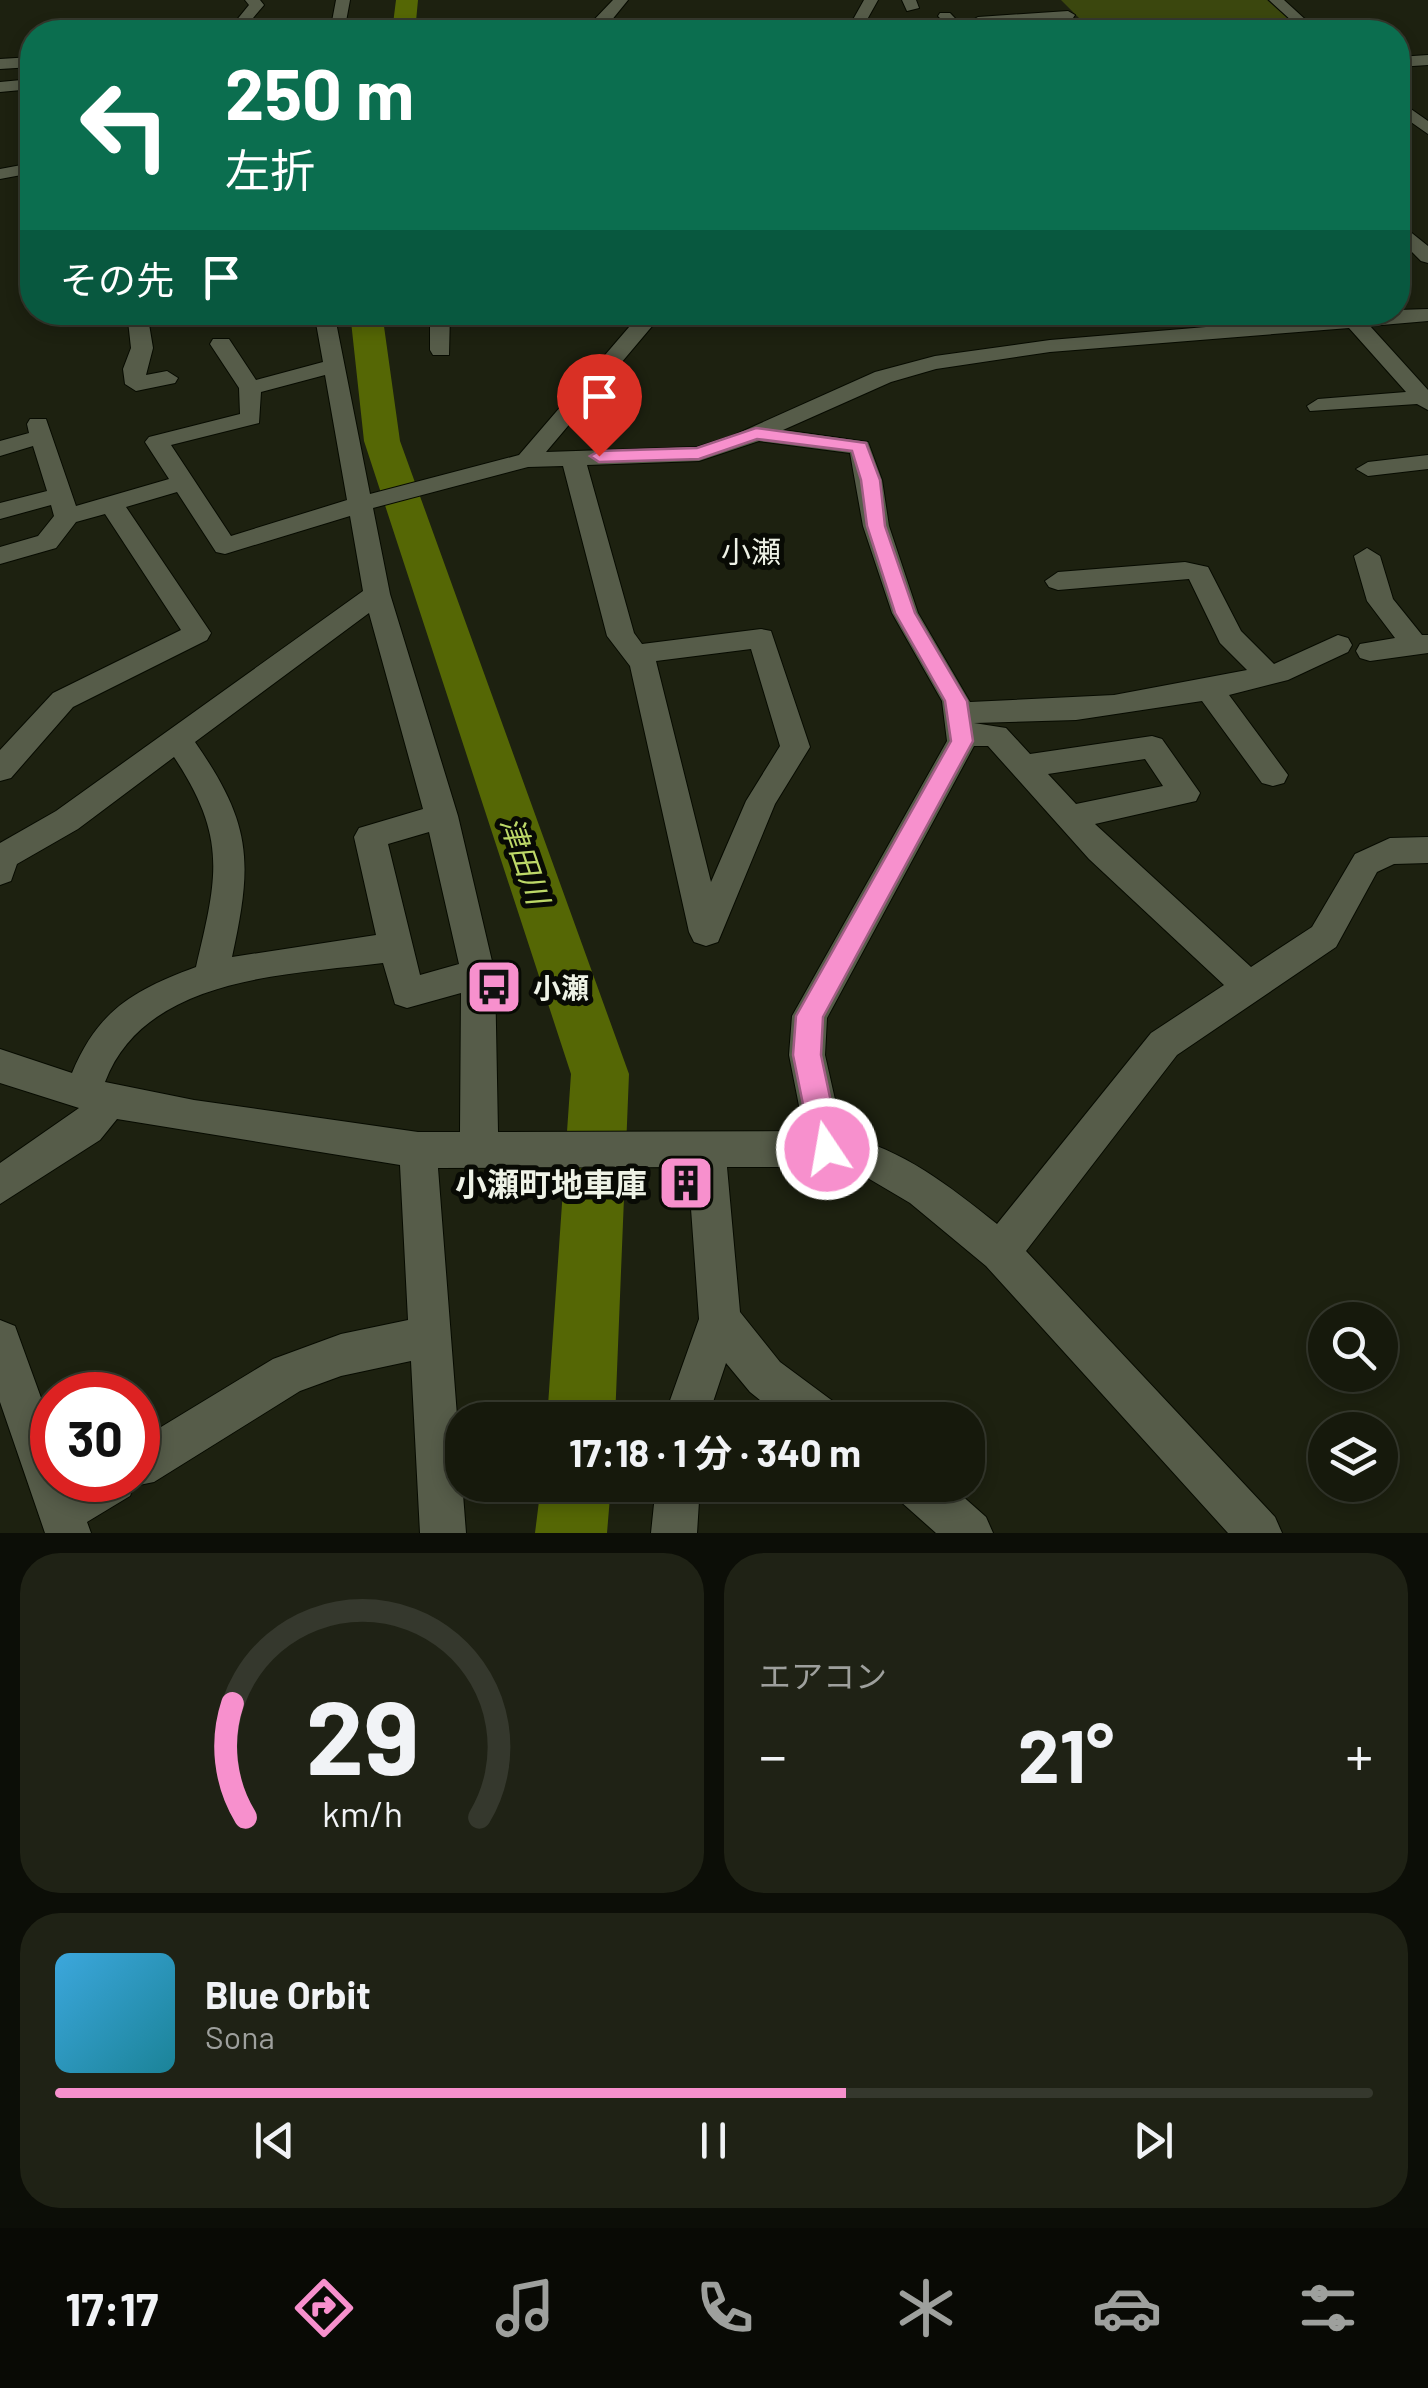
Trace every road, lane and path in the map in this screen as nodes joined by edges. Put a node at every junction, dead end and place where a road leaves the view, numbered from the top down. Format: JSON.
{"nodes":[{"id":1,"x":252,"y":0,"type":"edge"},
{"id":2,"x":621,"y":0,"type":"edge"},
{"id":3,"x":1307,"y":0,"type":"edge"},
{"id":4,"x":1055,"y":1,"type":"edge"},
{"id":5,"x":1277,"y":1,"type":"edge"},
{"id":6,"x":990,"y":6,"type":"dead end"},
{"id":7,"x":945,"y":16,"type":"dead end"},
{"id":8,"x":1068,"y":16,"type":"junction"},
{"id":9,"x":244,"y":20,"type":"edge"},
{"id":10,"x":602,"y":20,"type":"edge"},
{"id":11,"x":949,"y":20,"type":"edge"},
{"id":12,"x":996,"y":20,"type":"edge"},
{"id":13,"x":1072,"y":20,"type":"edge"},
{"id":14,"x":1298,"y":20,"type":"edge"},
{"id":15,"x":139,"y":325,"type":"edge"},
{"id":16,"x":326,"y":325,"type":"edge"},
{"id":17,"x":440,"y":325,"type":"edge"},
{"id":18,"x":643,"y":325,"type":"edge"},
{"id":19,"x":1188,"y":325,"type":"edge"},
{"id":20,"x":1285,"y":325,"type":"edge"},
{"id":21,"x":1357,"y":325,"type":"edge"},
{"id":22,"x":1196,"y":336,"type":"junction"},
{"id":23,"x":222,"y":344,"type":"dead end"},
{"id":24,"x":441,"y":350,"type":"dead end"},
{"id":25,"x":334,"y":366,"type":"junction"},
{"id":26,"x":167,"y":378,"type":"dead end"},
{"id":27,"x":250,"y":388,"type":"junction"},
{"id":28,"x":1425,"y":400,"type":"edge"},
{"id":29,"x":1318,"y":406,"type":"dead end"},
{"id":30,"x":756,"y":434,"type":"junction"},
{"id":31,"x":0,"y":448,"type":"edge"},
{"id":32,"x":573,"y":458,"type":"junction"},
{"id":33,"x":527,"y":460,"type":"junction"},
{"id":34,"x":1428,"y":462,"type":"edge"},
{"id":35,"x":1368,"y":469,"type":"dead end"},
{"id":36,"x":183,"y":482,"type":"junction"},
{"id":37,"x":111,"y":504,"type":"junction"},
{"id":38,"x":361,"y":504,"type":"junction"},
{"id":39,"x":64,"y":506,"type":"junction"},
{"id":40,"x":0,"y":511,"type":"edge"},
{"id":41,"x":0,"y":556,"type":"edge"},
{"id":42,"x":1367,"y":556,"type":"dead end"},
{"id":43,"x":1058,"y":581,"type":"dead end"},
{"id":44,"x":378,"y":594,"type":"junction"},
{"id":45,"x":1422,"y":644,"type":"edge"},
{"id":46,"x":1338,"y":645,"type":"dead end"},
{"id":47,"x":1370,"y":651,"type":"dead end"},
{"id":48,"x":636,"y":654,"type":"junction"},
{"id":49,"x":1268,"y":675,"type":"junction"},
{"id":50,"x":1210,"y":690,"type":"junction"},
{"id":51,"x":960,"y":723,"type":"junction"},
{"id":52,"x":178,"y":739,"type":"junction"},
{"id":53,"x":1024,"y":766,"type":"junction"},
{"id":54,"x":0,"y":770,"type":"edge"},
{"id":55,"x":1272,"y":775,"type":"dead end"},
{"id":56,"x":442,"y":816,"type":"junction"},
{"id":57,"x":1070,"y":817,"type":"junction"},
{"id":58,"x":1428,"y":850,"type":"edge"},
{"id":59,"x":0,"y":863,"type":"edge"},
{"id":60,"x":395,"y":947,"type":"junction"},
{"id":61,"x":478,"y":974,"type":"junction"},
{"id":62,"x":210,"y":978,"type":"junction"},
{"id":63,"x":1249,"y":987,"type":"junction"},
{"id":64,"x":0,"y":1066,"type":"edge"},
{"id":65,"x":96,"y":1096,"type":"junction"},
{"id":66,"x":479,"y":1148,"type":"junction"},
{"id":67,"x":706,"y":1148,"type":"junction"},
{"id":68,"x":827,"y":1149,"type":"junction"},
{"id":69,"x":418,"y":1150,"type":"junction"},
{"id":70,"x":0,"y":1185,"type":"edge"},
{"id":71,"x":1000,"y":1252,"type":"junction"},
{"id":72,"x":720,"y":1319,"type":"junction"},
{"id":73,"x":430,"y":1336,"type":"junction"},
{"id":74,"x":0,"y":1342,"type":"edge"},
{"id":75,"x":691,"y":1402,"type":"edge"},
{"id":76,"x":794,"y":1402,"type":"edge"},
{"id":77,"x":160,"y":1453,"type":"edge"},
{"id":78,"x":88,"y":1502,"type":"edge"},
{"id":79,"x":677,"y":1502,"type":"edge"},
{"id":80,"x":935,"y":1502,"type":"edge"},
{"id":81,"x":64,"y":1523,"type":"edge"},
{"id":82,"x":443,"y":1533,"type":"edge"},
{"id":83,"x":674,"y":1533,"type":"edge"},
{"id":84,"x":970,"y":1533,"type":"edge"},
{"id":85,"x":1259,"y":1533,"type":"edge"}],
"edges":[{"from":1,"to":9,"type":"street"},
{"from":2,"to":10,"type":"street"},
{"from":3,"to":5,"type":"street"},
{"from":4,"to":6,"type":"street"},
{"from":4,"to":8,"type":"street"},
{"from":5,"to":14,"type":"street"},
{"from":7,"to":11,"type":"street"},
{"from":8,"to":12,"type":"street"},
{"from":8,"to":13,"type":"street"},
{"from":15,"to":26,"type":"street"},
{"from":16,"to":25,"type":"street"},
{"from":17,"to":24,"type":"street"},
{"from":18,"to":33,"type":"street"},
{"from":19,"to":22,"type":"street"},
{"from":20,"to":22,"type":"street"},
{"from":21,"to":28,"type":"street"},
{"from":22,"to":30,"type":"street"},
{"from":23,"to":27,"type":"street"},
{"from":25,"to":27,"type":"street"},
{"from":25,"to":38,"type":"street"},
{"from":27,"to":36,"type":"street"},
{"from":28,"to":29,"type":"street"},
{"from":30,"to":32,"type":"street"},
{"from":30,"to":51,"type":"street"},
{"from":31,"to":39,"type":"street"},
{"from":32,"to":33,"type":"street"},
{"from":32,"to":48,"type":"street"},
{"from":33,"to":38,"type":"street"},
{"from":34,"to":35,"type":"street"},
{"from":36,"to":37,"type":"street"},
{"from":36,"to":38,"type":"street"},
{"from":37,"to":39,"type":"street"},
{"from":37,"to":54,"type":"street"},
{"from":38,"to":44,"type":"street"},
{"from":39,"to":40,"type":"street"},
{"from":39,"to":41,"type":"street"},
{"from":42,"to":45,"type":"street"},
{"from":43,"to":49,"type":"street"},
{"from":44,"to":52,"type":"street"},
{"from":44,"to":56,"type":"street"},
{"from":45,"to":47,"type":"street"},
{"from":46,"to":49,"type":"street"},
{"from":48,"to":48,"type":"street"},
{"from":49,"to":50,"type":"street"},
{"from":50,"to":51,"type":"street"},
{"from":50,"to":55,"type":"street"},
{"from":51,"to":53,"type":"street"},
{"from":51,"to":68,"type":"street"},
{"from":52,"to":59,"type":"street"},
{"from":52,"to":62,"type":"street"},
{"from":53,"to":57,"type":"street"},
{"from":53,"to":57,"type":"street"},
{"from":56,"to":60,"type":"street"},
{"from":56,"to":61,"type":"street"},
{"from":57,"to":63,"type":"street"},
{"from":58,"to":63,"type":"street"},
{"from":60,"to":61,"type":"street"},
{"from":60,"to":62,"type":"street"},
{"from":61,"to":66,"type":"street"},
{"from":62,"to":65,"type":"street"},
{"from":63,"to":71,"type":"street"},
{"from":64,"to":65,"type":"street"},
{"from":65,"to":69,"type":"street"},
{"from":65,"to":70,"type":"street"},
{"from":66,"to":67,"type":"street"},
{"from":66,"to":69,"type":"street"},
{"from":67,"to":68,"type":"street"},
{"from":67,"to":72,"type":"street"},
{"from":68,"to":71,"type":"street"},
{"from":69,"to":73,"type":"street"},
{"from":71,"to":85,"type":"street"},
{"from":72,"to":75,"type":"street"},
{"from":72,"to":76,"type":"street"},
{"from":73,"to":77,"type":"street"},
{"from":73,"to":82,"type":"street"},
{"from":74,"to":81,"type":"street"},
{"from":78,"to":81,"type":"street"},
{"from":79,"to":83,"type":"street"},
{"from":80,"to":84,"type":"street"}]}
